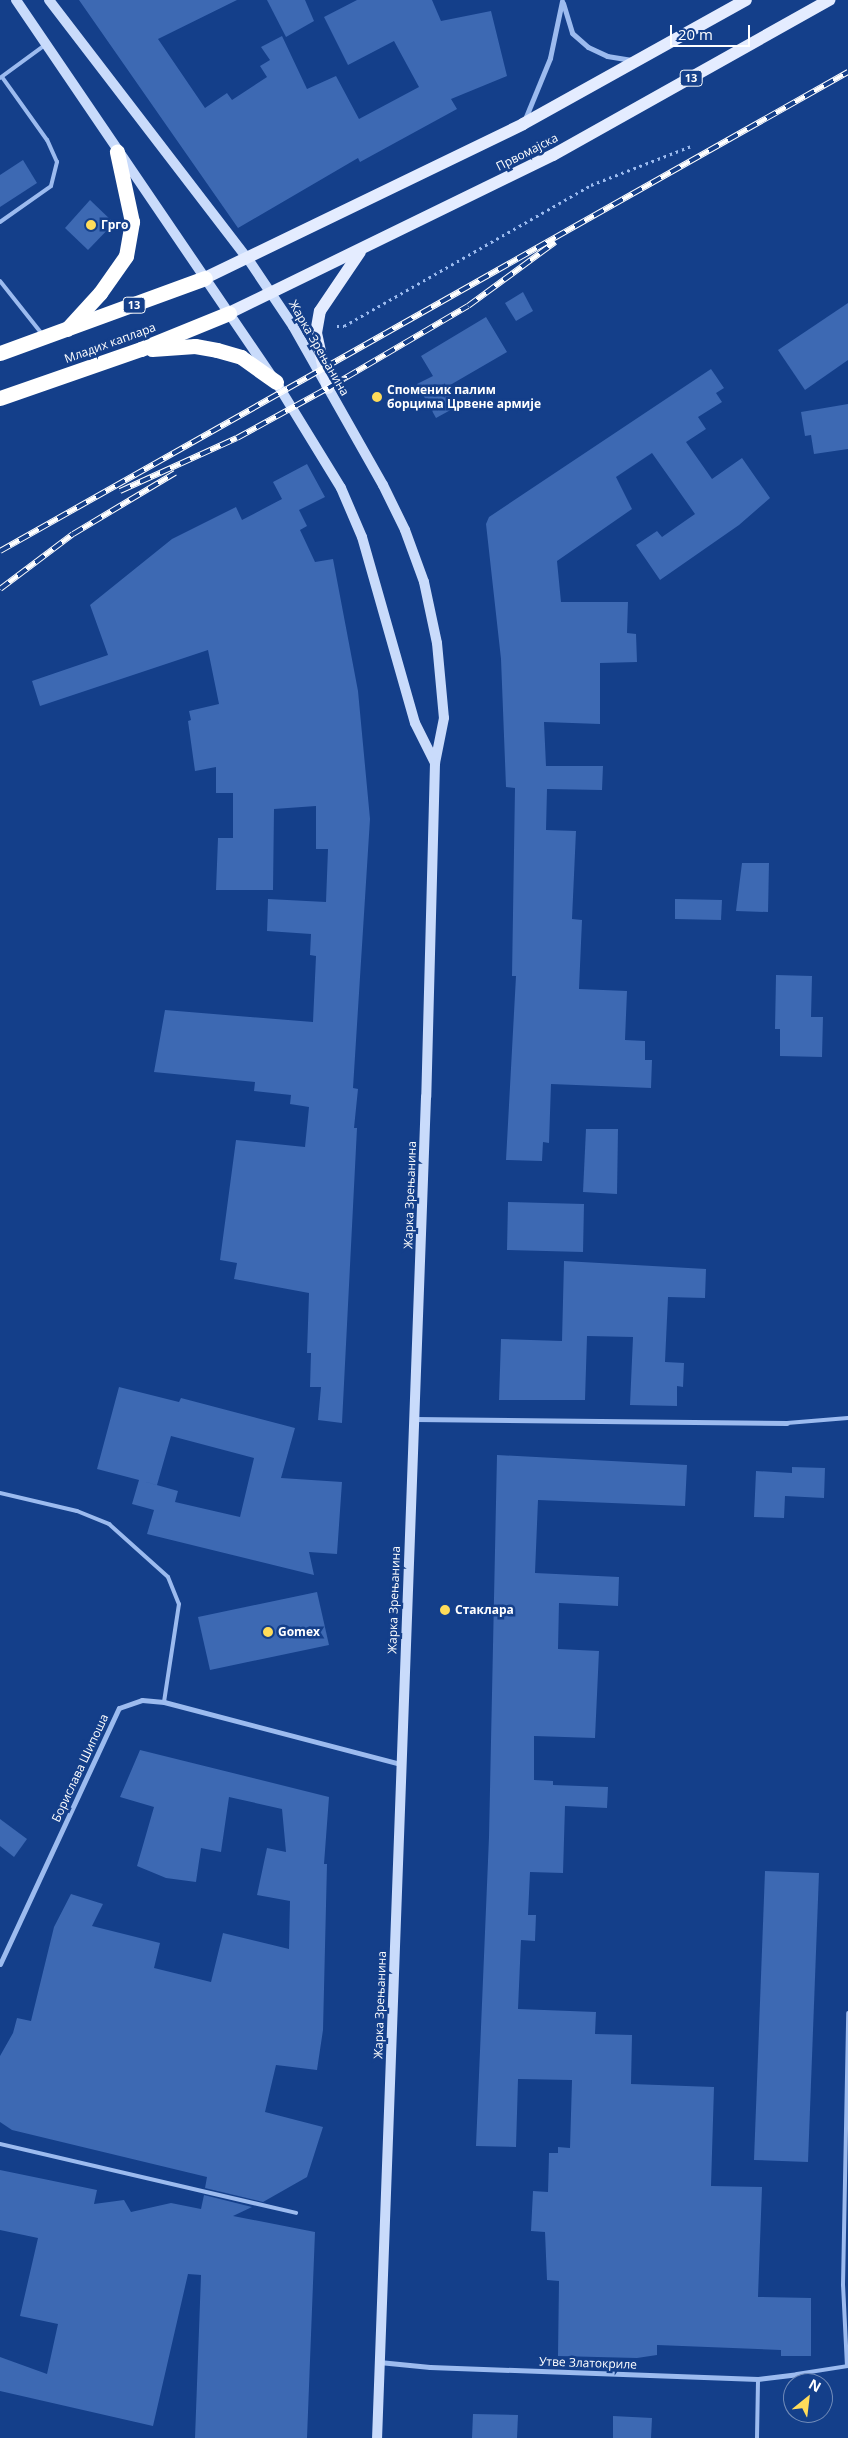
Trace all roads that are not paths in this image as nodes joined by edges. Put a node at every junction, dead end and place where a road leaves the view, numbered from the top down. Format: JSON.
{"nodes":[{"id":1,"x":16,"y":0,"type":"edge"},
{"id":2,"x":49,"y":0,"type":"edge"},
{"id":3,"x":562,"y":0,"type":"edge"},
{"id":4,"x":746,"y":0,"type":"edge"},
{"id":5,"x":830,"y":0,"type":"edge"},
{"id":6,"x":44,"y":45,"type":"junction"},
{"id":7,"x":637,"y":61,"type":"junction"},
{"id":8,"x":1,"y":78,"type":"edge"},
{"id":9,"x":522,"y":124,"type":"junction"},
{"id":10,"x":117,"y":152,"type":"junction"},
{"id":11,"x":0,"y":222,"type":"edge"},
{"id":12,"x":361,"y":250,"type":"junction"},
{"id":13,"x":248,"y":259,"type":"junction"},
{"id":14,"x":205,"y":278,"type":"junction"},
{"id":15,"x":0,"y":281,"type":"edge"},
{"id":16,"x":273,"y":294,"type":"junction"},
{"id":17,"x":229,"y":313,"type":"junction"},
{"id":18,"x":64,"y":332,"type":"junction"},
{"id":19,"x":45,"y":338,"type":"junction"},
{"id":20,"x":141,"y":349,"type":"junction"},
{"id":21,"x":0,"y":353,"type":"edge"},
{"id":22,"x":276,"y":382,"type":"junction"},
{"id":23,"x":328,"y":388,"type":"junction"},
{"id":24,"x":0,"y":398,"type":"edge"},
{"id":25,"x":435,"y":762,"type":"junction"},
{"id":26,"x":848,"y":1418,"type":"edge"},
{"id":27,"x":415,"y":1419,"type":"junction"},
{"id":28,"x":788,"y":1423,"type":"joint"},
{"id":29,"x":0,"y":1493,"type":"edge"},
{"id":30,"x":164,"y":1702,"type":"junction"},
{"id":31,"x":401,"y":1764,"type":"junction"},
{"id":32,"x":0,"y":1964,"type":"edge"},
{"id":33,"x":848,"y":2013,"type":"edge"},
{"id":34,"x":0,"y":2144,"type":"edge"},
{"id":35,"x":296,"y":2213,"type":"dead end"},
{"id":36,"x":379,"y":2362,"type":"junction"},
{"id":37,"x":848,"y":2366,"type":"edge"},
{"id":38,"x":803,"y":2373,"type":"edge"},
{"id":39,"x":783,"y":2376,"type":"edge"},
{"id":40,"x":758,"y":2379,"type":"junction"},
{"id":41,"x":376,"y":2438,"type":"edge"},
{"id":42,"x":757,"y":2438,"type":"edge"}],
"edges":[{"from":1,"to":6,"type":"street","name":"Жарка Зрењанина"},
{"from":2,"to":13,"type":"street","name":"Жарка Зрењанина"},
{"from":3,"to":7,"type":"street"},
{"from":3,"to":9,"type":"street"},
{"from":4,"to":7,"type":"main road","number":"13"},
{"from":5,"to":12,"type":"main road","name":"Првомајска","number":"13"},
{"from":6,"to":8,"type":"lane"},
{"from":6,"to":10,"type":"street","name":"Жарка Зрењанина"},
{"from":7,"to":9,"type":"main road","number":"13"},
{"from":8,"to":11,"type":"lane"},
{"from":9,"to":13,"type":"main road","number":"13"},
{"from":10,"to":14,"type":"street","name":"Жарка Зрењанина"},
{"from":10,"to":18,"type":"highway"},
{"from":12,"to":16,"type":"main road","name":"Првомајска","number":"13"},
{"from":12,"to":23,"type":"main road"},
{"from":13,"to":14,"type":"main road","number":"13"},
{"from":13,"to":16,"type":"street","name":"Жарка Зрењанина"},
{"from":14,"to":17,"type":"street","name":"Жарка Зрењанина"},
{"from":14,"to":18,"type":"highway","number":"13"},
{"from":15,"to":19,"type":"lane"},
{"from":16,"to":17,"type":"main road","name":"Првомајска","number":"13"},
{"from":16,"to":23,"type":"street","name":"Жарка Зрењанина"},
{"from":17,"to":20,"type":"highway","name":"Младих каплара","number":"13"},
{"from":17,"to":22,"type":"street","name":"Жарка Зрењанина"},
{"from":18,"to":19,"type":"highway","number":"13"},
{"from":19,"to":21,"type":"highway","number":"13"},
{"from":20,"to":22,"type":"highway"},
{"from":20,"to":24,"type":"highway","name":"Младих каплара","number":"13"},
{"from":22,"to":25,"type":"street","name":"Жарка Зрењанина"},
{"from":23,"to":25,"type":"street","name":"Жарка Зрењанина"},
{"from":25,"to":27,"type":"street","name":"Жарка Зрењанина"},
{"from":26,"to":28,"type":"lane"},
{"from":27,"to":28,"type":"street"},
{"from":27,"to":31,"type":"street","name":"Жарка Зрењанина"},
{"from":29,"to":30,"type":"lane"},
{"from":30,"to":31,"type":"street","name":"Борислава Шипоша"},
{"from":30,"to":32,"type":"street","name":"Борислава Шипоша"},
{"from":31,"to":36,"type":"street","name":"Жарка Зрењанина"},
{"from":33,"to":37,"type":"lane"},
{"from":34,"to":35,"type":"lane"},
{"from":36,"to":40,"type":"street","name":"Утве Златокриле"},
{"from":36,"to":41,"type":"street","name":"Жарка Зрењанина"},
{"from":37,"to":38,"type":"lane"},
{"from":39,"to":40,"type":"street","name":"Утве Златокриле"},
{"from":40,"to":42,"type":"lane"}]}
